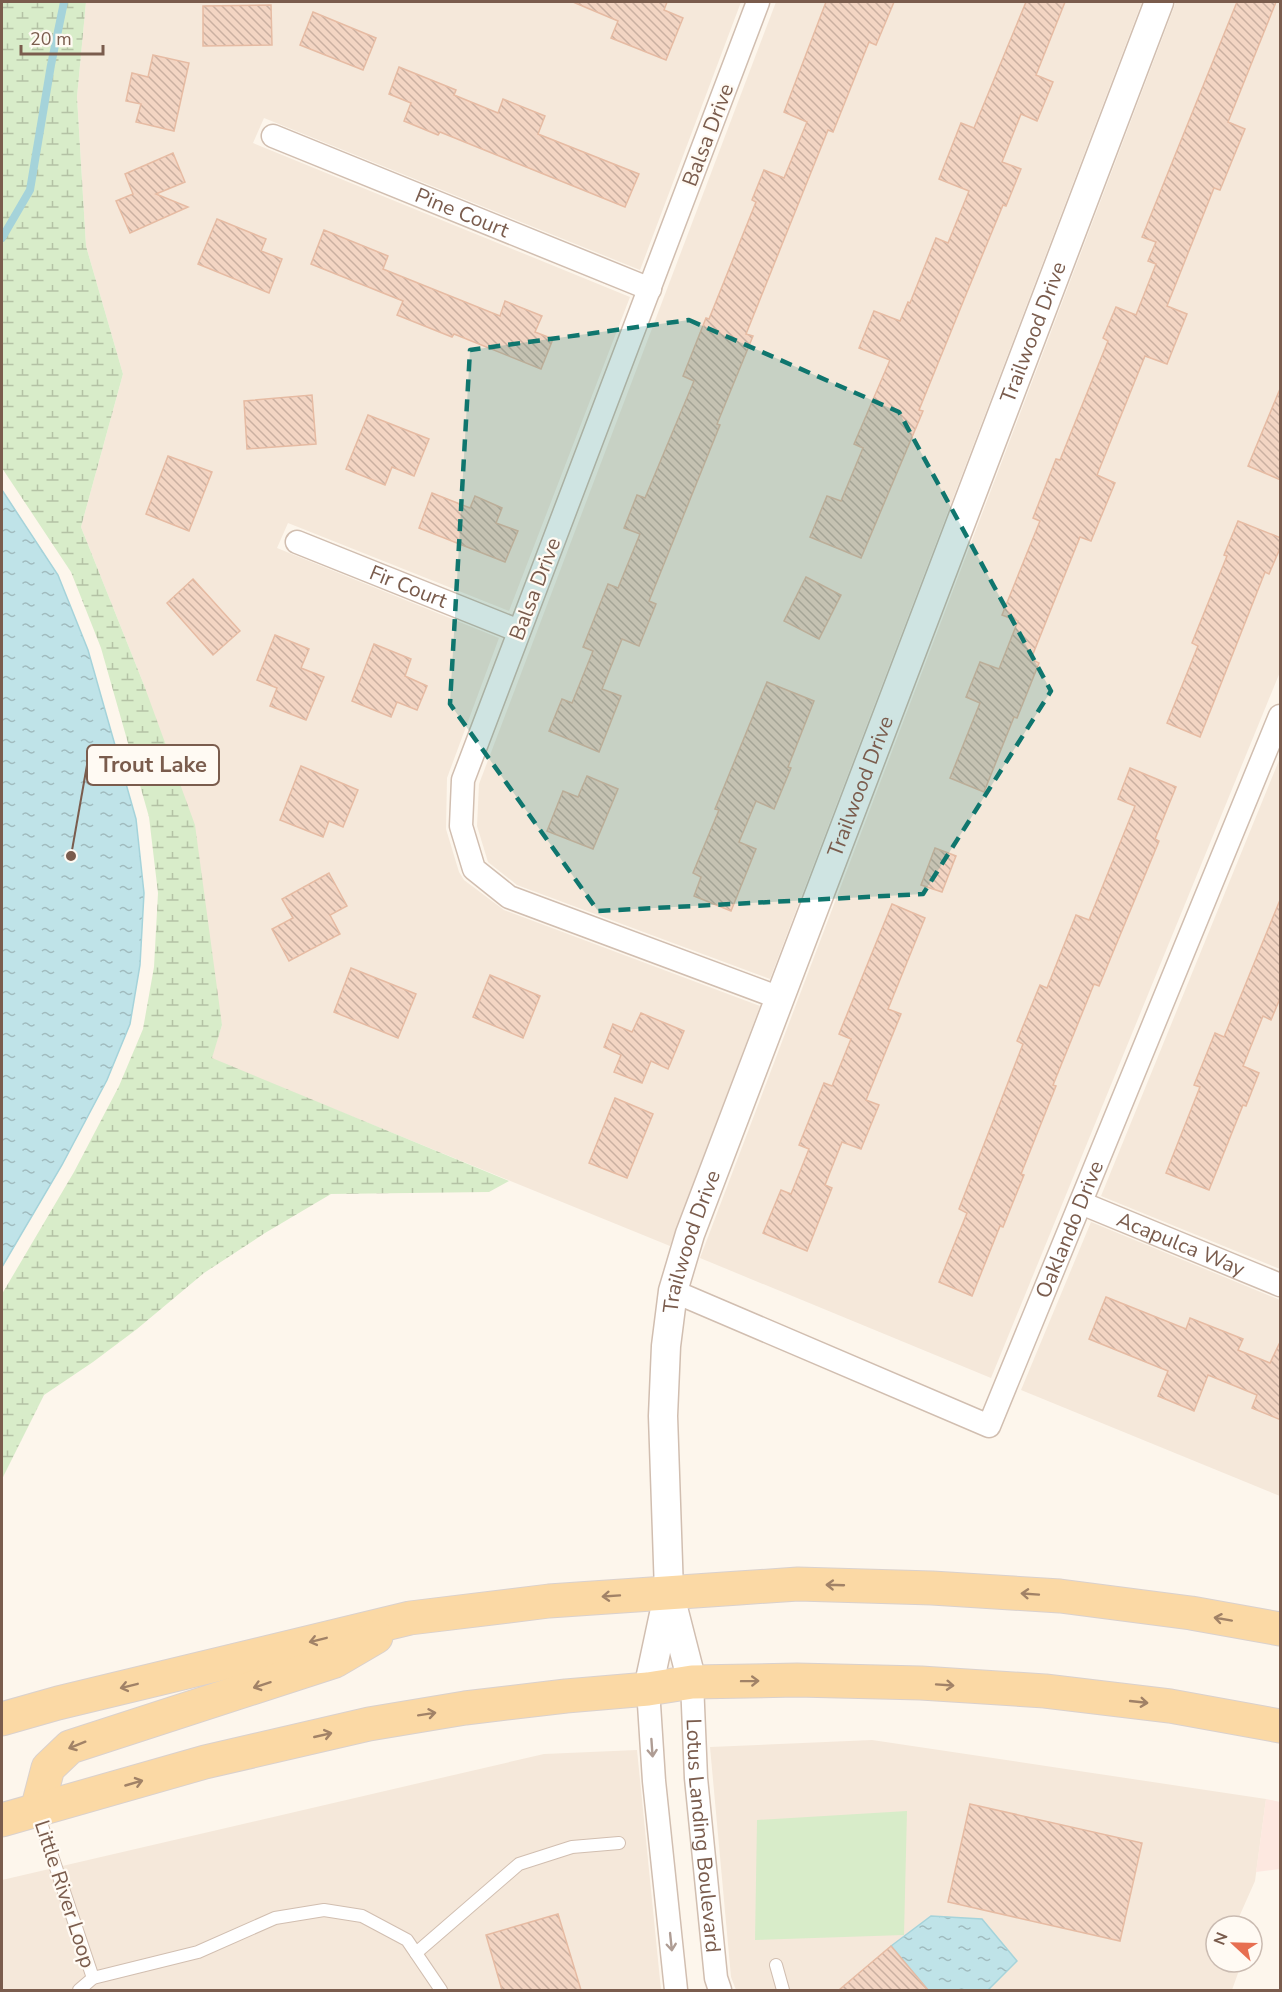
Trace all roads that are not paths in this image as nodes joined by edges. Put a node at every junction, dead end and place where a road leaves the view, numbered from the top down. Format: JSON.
{"nodes":[{"id":1,"x":758,"y":2,"type":"edge"},
{"id":2,"x":1159,"y":2,"type":"edge"},
{"id":3,"x":273,"y":136,"type":"dead end"},
{"id":4,"x":650,"y":289,"type":"junction"},
{"id":5,"x":297,"y":542,"type":"dead end"},
{"id":6,"x":519,"y":631,"type":"junction"},
{"id":7,"x":1281,"y":716,"type":"edge"},
{"id":8,"x":780,"y":998,"type":"junction"},
{"id":9,"x":1081,"y":1203,"type":"junction"},
{"id":10,"x":1281,"y":1285,"type":"edge"},
{"id":11,"x":673,"y":1291,"type":"junction"},
{"id":12,"x":669,"y":1592,"type":"junction"},
{"id":13,"x":410,"y":1618,"type":"junction"},
{"id":14,"x":1281,"y":1629,"type":"edge"},
{"id":15,"x":692,"y":1682,"type":"junction"},
{"id":16,"x":648,"y":1689,"type":"junction"},
{"id":17,"x":2,"y":1719,"type":"edge"},
{"id":18,"x":1281,"y":1726,"type":"edge"},
{"id":19,"x":37,"y":1810,"type":"junction"},
{"id":20,"x":2,"y":1820,"type":"edge"},
{"id":21,"x":619,"y":1843,"type":"dead end"},
{"id":22,"x":416,"y":1953,"type":"junction"},
{"id":23,"x":776,"y":1965,"type":"dead end"},
{"id":24,"x":93,"y":1978,"type":"junction"},
{"id":25,"x":79,"y":1990,"type":"edge"},
{"id":26,"x":441,"y":1990,"type":"edge"},
{"id":27,"x":676,"y":1990,"type":"edge"},
{"id":28,"x":720,"y":1990,"type":"edge"},
{"id":29,"x":783,"y":1990,"type":"edge"}],
"edges":[{"from":1,"to":4,"type":"street","name":"Balsa Drive"},
{"from":2,"to":8,"type":"street","name":"Trailwood Drive"},
{"from":3,"to":4,"type":"street","name":"Pine Court"},
{"from":4,"to":6,"type":"street","name":"Balsa Drive"},
{"from":5,"to":6,"type":"street","name":"Fir Court"},
{"from":6,"to":8,"type":"street","name":"Balsa Drive"},
{"from":7,"to":9,"type":"street","name":"Oaklando Drive"},
{"from":8,"to":11,"type":"street","name":"Trailwood Drive"},
{"from":9,"to":10,"type":"street","name":"Acapulca Way"},
{"from":9,"to":11,"type":"street","name":"Oaklando Drive"},
{"from":11,"to":12,"type":"street","name":"Trailwood Drive"},
{"from":12,"to":13,"type":"main road","one_way":true},
{"from":14,"to":12,"type":"main road","one_way":true},
{"from":12,"to":15,"type":"street","name":"Trailwood Drive"},
{"from":12,"to":16,"type":"street","name":"Trailwood Drive"},
{"from":13,"to":17,"type":"main road","one_way":true},
{"from":13,"to":19,"type":"main road","one_way":true},
{"from":15,"to":16,"type":"main road"},
{"from":15,"to":18,"type":"main road","one_way":true},
{"from":15,"to":28,"type":"street","name":"Lotus Landing Boulevard"},
{"from":19,"to":16,"type":"main road","one_way":true},
{"from":16,"to":27,"type":"street","name":"Lotus Landing Boulevard","one_way":true},
{"from":19,"to":20,"type":"main road"},
{"from":19,"to":24,"type":"lane","name":"Little River Loop"},
{"from":21,"to":22,"type":"lane"},
{"from":22,"to":24,"type":"lane","name":"Little River Loop"},
{"from":22,"to":26,"type":"lane","name":"Little River Loop"},
{"from":23,"to":29,"type":"lane"},
{"from":24,"to":25,"type":"lane","name":"Little River Loop"}]}
